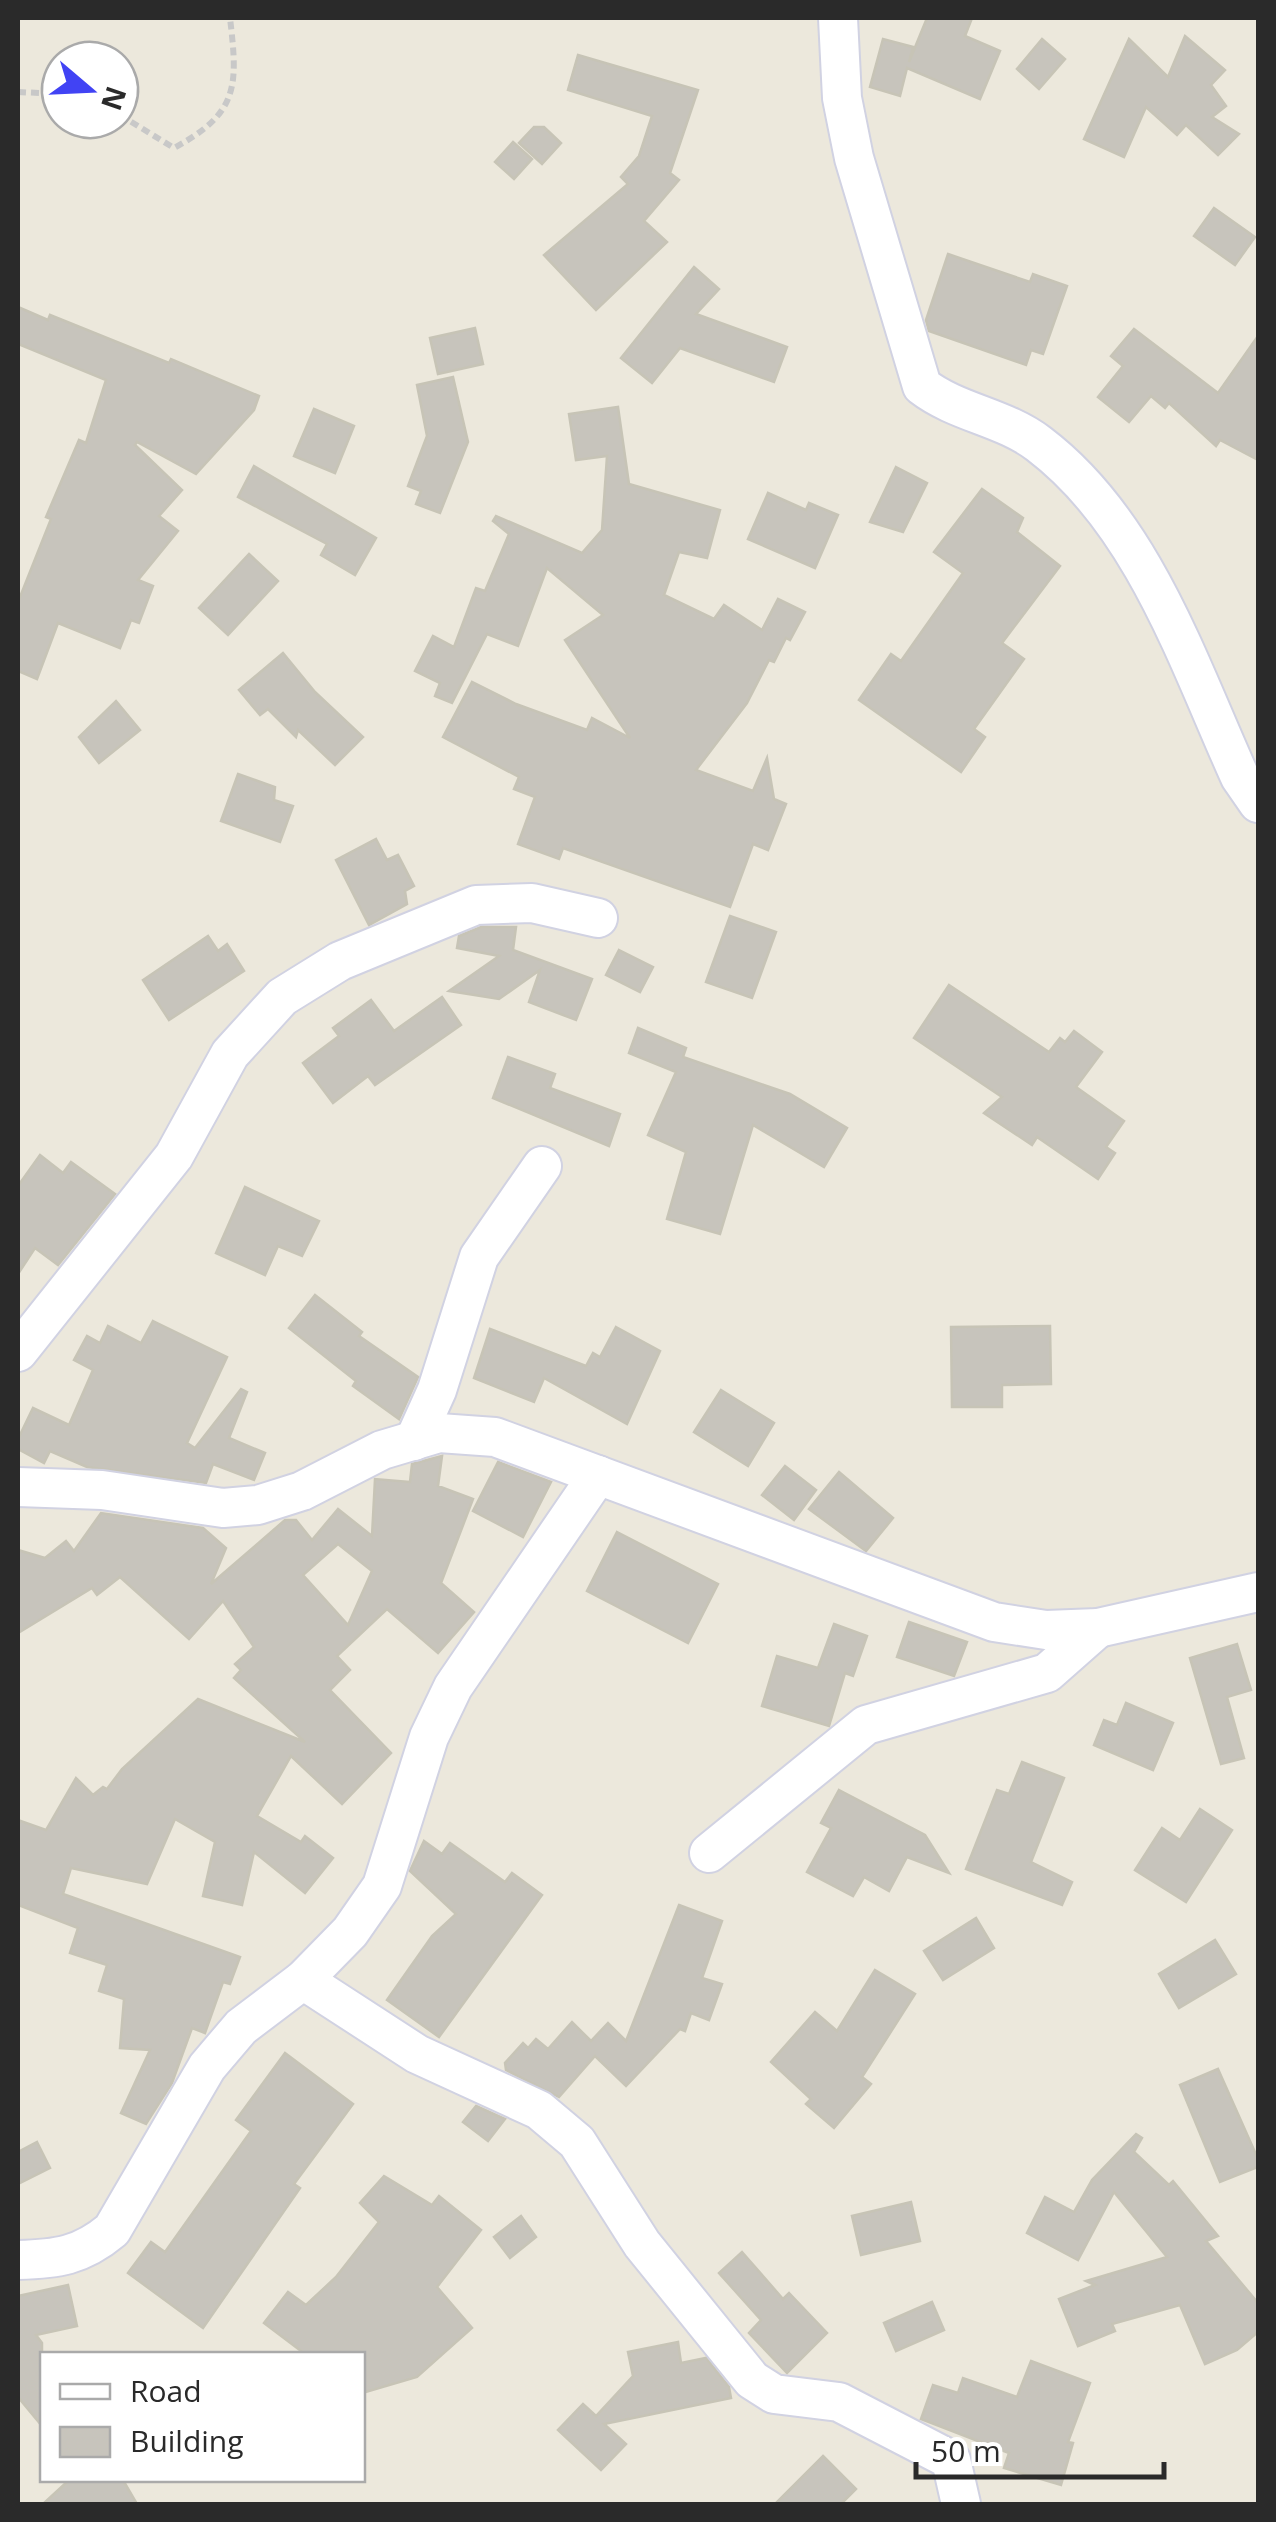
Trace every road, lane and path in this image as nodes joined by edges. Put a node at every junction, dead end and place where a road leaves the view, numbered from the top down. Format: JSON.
{"nodes":[{"id":1,"x":230,"y":18,"type":"edge"},
{"id":2,"x":838,"y":18,"type":"edge"},
{"id":3,"x":140,"y":127,"type":"edge"},
{"id":4,"x":1258,"y":803,"type":"edge"},
{"id":5,"x":598,"y":918,"type":"dead end"},
{"id":6,"x":542,"y":1166,"type":"dead end"},
{"id":7,"x":18,"y":1352,"type":"edge"},
{"id":8,"x":414,"y":1440,"type":"junction"},
{"id":9,"x":598,"y":1475,"type":"junction"},
{"id":10,"x":18,"y":1487,"type":"edge"},
{"id":11,"x":1258,"y":1592,"type":"edge"},
{"id":12,"x":1098,"y":1628,"type":"junction"},
{"id":13,"x":709,"y":1853,"type":"dead end"},
{"id":14,"x":303,"y":1980,"type":"junction"},
{"id":15,"x":18,"y":2260,"type":"edge"},
{"id":16,"x":961,"y":2504,"type":"edge"}],
"edges":[{"from":1,"to":3,"type":"path"},
{"from":2,"to":4,"type":"street"},
{"from":5,"to":7,"type":"street"},
{"from":6,"to":8,"type":"street"},
{"from":8,"to":9,"type":"street"},
{"from":8,"to":10,"type":"street"},
{"from":9,"to":12,"type":"street"},
{"from":9,"to":14,"type":"street"},
{"from":11,"to":12,"type":"street"},
{"from":12,"to":13,"type":"street"},
{"from":14,"to":15,"type":"street"},
{"from":14,"to":16,"type":"street"}]}
